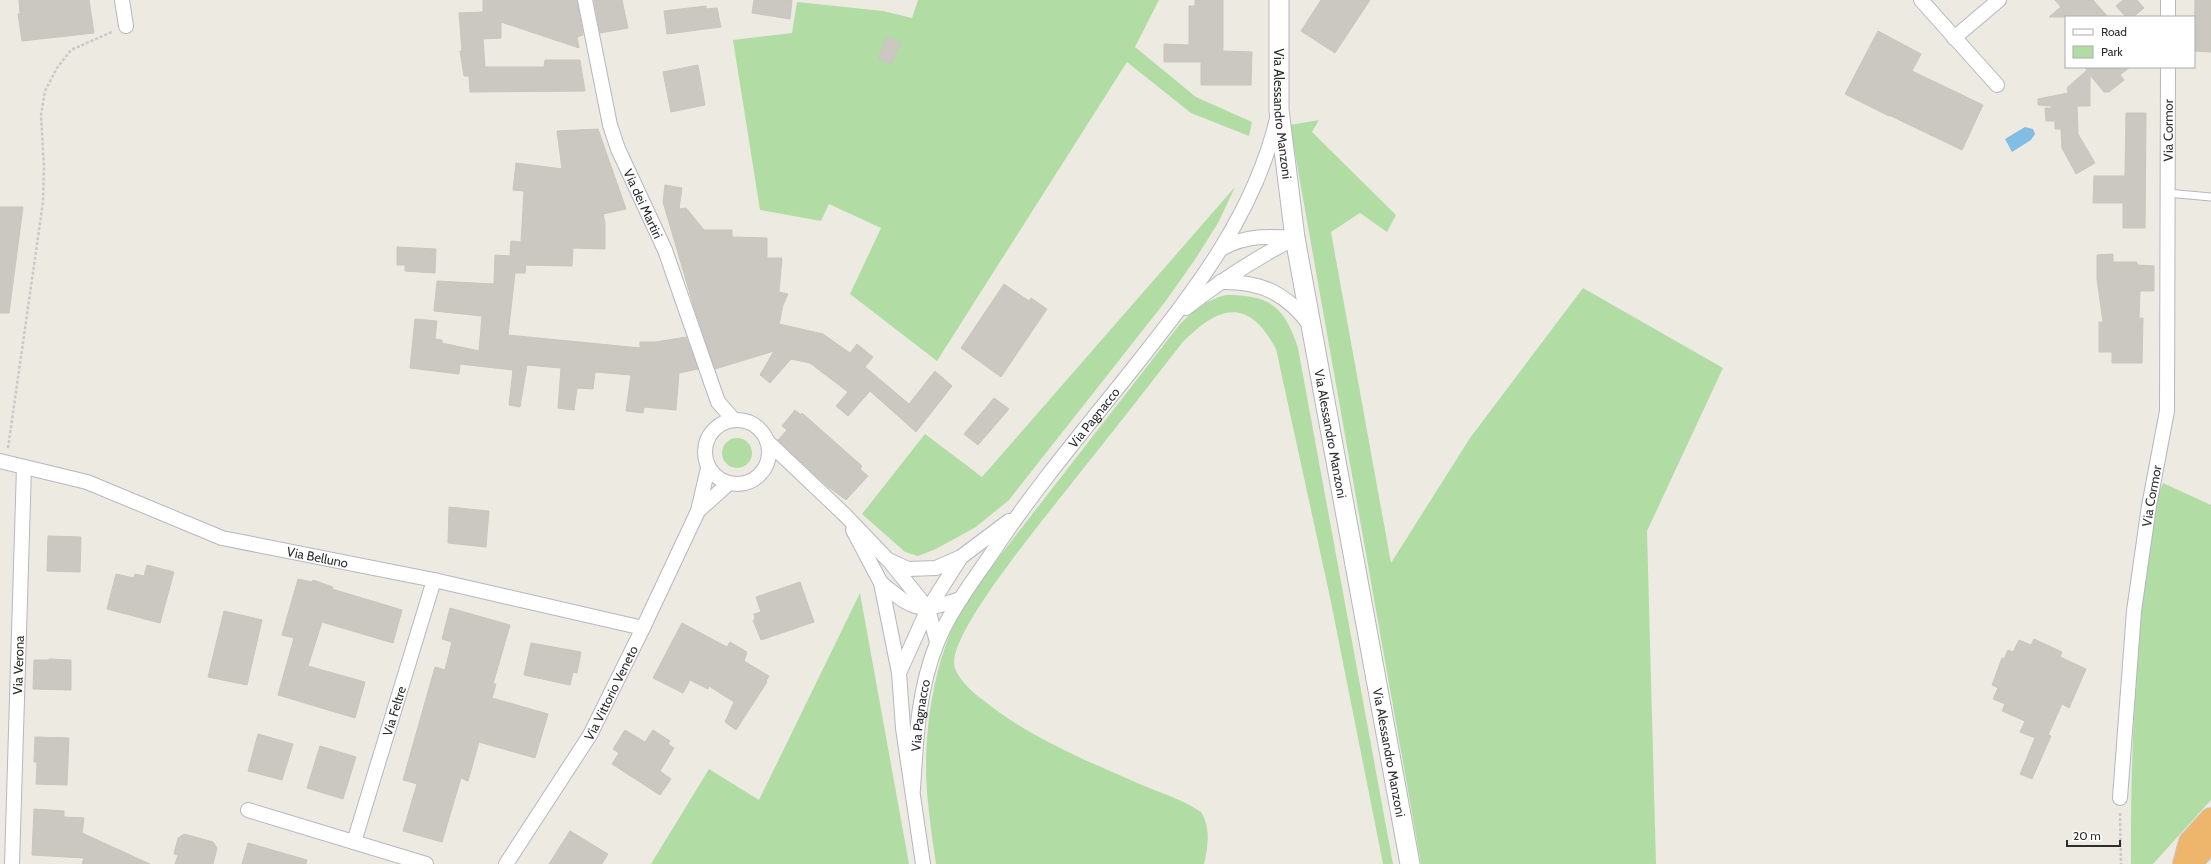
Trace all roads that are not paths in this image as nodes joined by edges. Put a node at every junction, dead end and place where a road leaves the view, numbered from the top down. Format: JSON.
{"nodes":[{"id":1,"x":122,"y":0,"type":"edge"},
{"id":2,"x":585,"y":0,"type":"edge"},
{"id":3,"x":1279,"y":0,"type":"edge"},
{"id":4,"x":1921,"y":0,"type":"edge"},
{"id":5,"x":1999,"y":0,"type":"edge"},
{"id":6,"x":2168,"y":0,"type":"edge"},
{"id":7,"x":2168,"y":16,"type":"edge"},
{"id":8,"x":126,"y":26,"type":"road end"},
{"id":9,"x":1954,"y":38,"type":"junction"},
{"id":10,"x":2168,"y":68,"type":"edge"},
{"id":11,"x":1997,"y":85,"type":"dead end"},
{"id":12,"x":1279,"y":110,"type":"junction"},
{"id":13,"x":2167,"y":193,"type":"junction"},
{"id":14,"x":2211,"y":197,"type":"edge"},
{"id":15,"x":1294,"y":238,"type":"junction"},
{"id":16,"x":1223,"y":248,"type":"junction"},
{"id":17,"x":1220,"y":282,"type":"junction"},
{"id":18,"x":1172,"y":320,"type":"junction"},
{"id":19,"x":1312,"y":327,"type":"junction"},
{"id":20,"x":718,"y":402,"type":"junction"},
{"id":21,"x":734,"y":420,"type":"junction"},
{"id":22,"x":715,"y":428,"type":"junction"},
{"id":23,"x":767,"y":441,"type":"junction"},
{"id":24,"x":3,"y":462,"type":"edge"},
{"id":25,"x":24,"y":467,"type":"junction"},
{"id":26,"x":708,"y":468,"type":"junction"},
{"id":27,"x":799,"y":471,"type":"junction"},
{"id":28,"x":761,"y":474,"type":"junction"},
{"id":29,"x":728,"y":484,"type":"junction"},
{"id":30,"x":698,"y":511,"type":"junction"},
{"id":31,"x":845,"y":515,"type":"junction"},
{"id":32,"x":1017,"y":515,"type":"junction"},
{"id":33,"x":961,"y":557,"type":"junction"},
{"id":34,"x":888,"y":560,"type":"junction"},
{"id":35,"x":434,"y":580,"type":"junction"},
{"id":36,"x":881,"y":583,"type":"junction"},
{"id":37,"x":961,"y":599,"type":"junction"},
{"id":38,"x":928,"y":609,"type":"junction"},
{"id":39,"x":643,"y":628,"type":"junction"},
{"id":40,"x":937,"y":642,"type":"junction"},
{"id":41,"x":899,"y":673,"type":"junction"},
{"id":42,"x":913,"y":789,"type":"junction"},
{"id":43,"x":2120,"y":798,"type":"road end"},
{"id":44,"x":248,"y":810,"type":"dead end"},
{"id":45,"x":2211,"y":819,"type":"edge"},
{"id":46,"x":354,"y":842,"type":"junction"},
{"id":47,"x":2211,"y":842,"type":"edge"},
{"id":48,"x":12,"y":864,"type":"edge"},
{"id":49,"x":426,"y":864,"type":"edge"},
{"id":50,"x":506,"y":864,"type":"edge"},
{"id":51,"x":923,"y":864,"type":"edge"},
{"id":52,"x":1410,"y":864,"type":"edge"},
{"id":53,"x":2184,"y":864,"type":"edge"},
{"id":54,"x":2189,"y":864,"type":"edge"}],
"edges":[{"from":1,"to":8,"type":"street"},
{"from":2,"to":20,"type":"street","name":"Via dei Martiri"},
{"from":3,"to":12,"type":"street","name":"Via Alessandro Manzoni"},
{"from":4,"to":9,"type":"street"},
{"from":5,"to":9,"type":"street"},
{"from":6,"to":7,"type":"street"},
{"from":9,"to":11,"type":"street"},
{"from":10,"to":13,"type":"street","name":"Via Cormor"},
{"from":12,"to":15,"type":"street","name":"Via Alessandro Manzoni"},
{"from":12,"to":16,"type":"street","name":"Via Pagnacco"},
{"from":13,"to":14,"type":"lane"},
{"from":13,"to":43,"type":"street","name":"Via Cormor"},
{"from":15,"to":16,"type":"street"},
{"from":15,"to":17,"type":"street","name":"Via Pagnacco"},
{"from":15,"to":19,"type":"street","name":"Via Alessandro Manzoni"},
{"from":16,"to":18,"type":"street","name":"Via Pagnacco"},
{"from":17,"to":18,"type":"street","name":"Via Pagnacco"},
{"from":17,"to":19,"type":"street"},
{"from":18,"to":32,"type":"street","name":"Via Pagnacco"},
{"from":19,"to":52,"type":"street","name":"Via Alessandro Manzoni"},
{"from":20,"to":21,"type":"street","name":"Via dei Martiri"},
{"from":20,"to":22,"type":"street","name":"Via dei Martiri"},
{"from":21,"to":22,"type":"street"},
{"from":21,"to":23,"type":"street"},
{"from":22,"to":26,"type":"street"},
{"from":23,"to":27,"type":"street","name":"Via Pagnacco"},
{"from":23,"to":28,"type":"street"},
{"from":24,"to":25,"type":"street","name":"Via Belluno"},
{"from":25,"to":35,"type":"street","name":"Via Belluno"},
{"from":25,"to":48,"type":"street","name":"Via Verona"},
{"from":26,"to":29,"type":"street"},
{"from":26,"to":30,"type":"street","name":"Via Vittorio Veneto"},
{"from":27,"to":28,"type":"street"},
{"from":27,"to":31,"type":"street","name":"Via Pagnacco"},
{"from":28,"to":29,"type":"street"},
{"from":29,"to":30,"type":"street","name":"Via Vittorio Veneto"},
{"from":30,"to":39,"type":"street","name":"Via Vittorio Veneto"},
{"from":31,"to":34,"type":"street","name":"Via Pagnacco"},
{"from":31,"to":36,"type":"street","name":"Via Pagnacco"},
{"from":32,"to":33,"type":"street","name":"Via Pagnacco"},
{"from":32,"to":37,"type":"street","name":"Via Pagnacco"},
{"from":33,"to":34,"type":"street","name":"Via Pagnacco"},
{"from":33,"to":38,"type":"street","name":"Via Pagnacco"},
{"from":34,"to":38,"type":"street","name":"Via Pagnacco"},
{"from":35,"to":39,"type":"street","name":"Via Belluno"},
{"from":35,"to":46,"type":"street","name":"Via Feltre"},
{"from":36,"to":38,"type":"street","name":"Via Pagnacco"},
{"from":36,"to":41,"type":"street","name":"Via Pagnacco"},
{"from":37,"to":38,"type":"street"},
{"from":37,"to":40,"type":"street","name":"Via Pagnacco"},
{"from":38,"to":40,"type":"street","name":"Via Pagnacco"},
{"from":38,"to":41,"type":"street","name":"Via Pagnacco"},
{"from":39,"to":50,"type":"street","name":"Via Vittorio Veneto"},
{"from":40,"to":42,"type":"street","name":"Via Pagnacco"},
{"from":41,"to":42,"type":"street","name":"Via Pagnacco"},
{"from":42,"to":51,"type":"street","name":"Via Pagnacco"},
{"from":44,"to":46,"type":"street"},
{"from":45,"to":53,"type":"highway"},
{"from":46,"to":49,"type":"street"},
{"from":47,"to":54,"type":"highway"}]}
